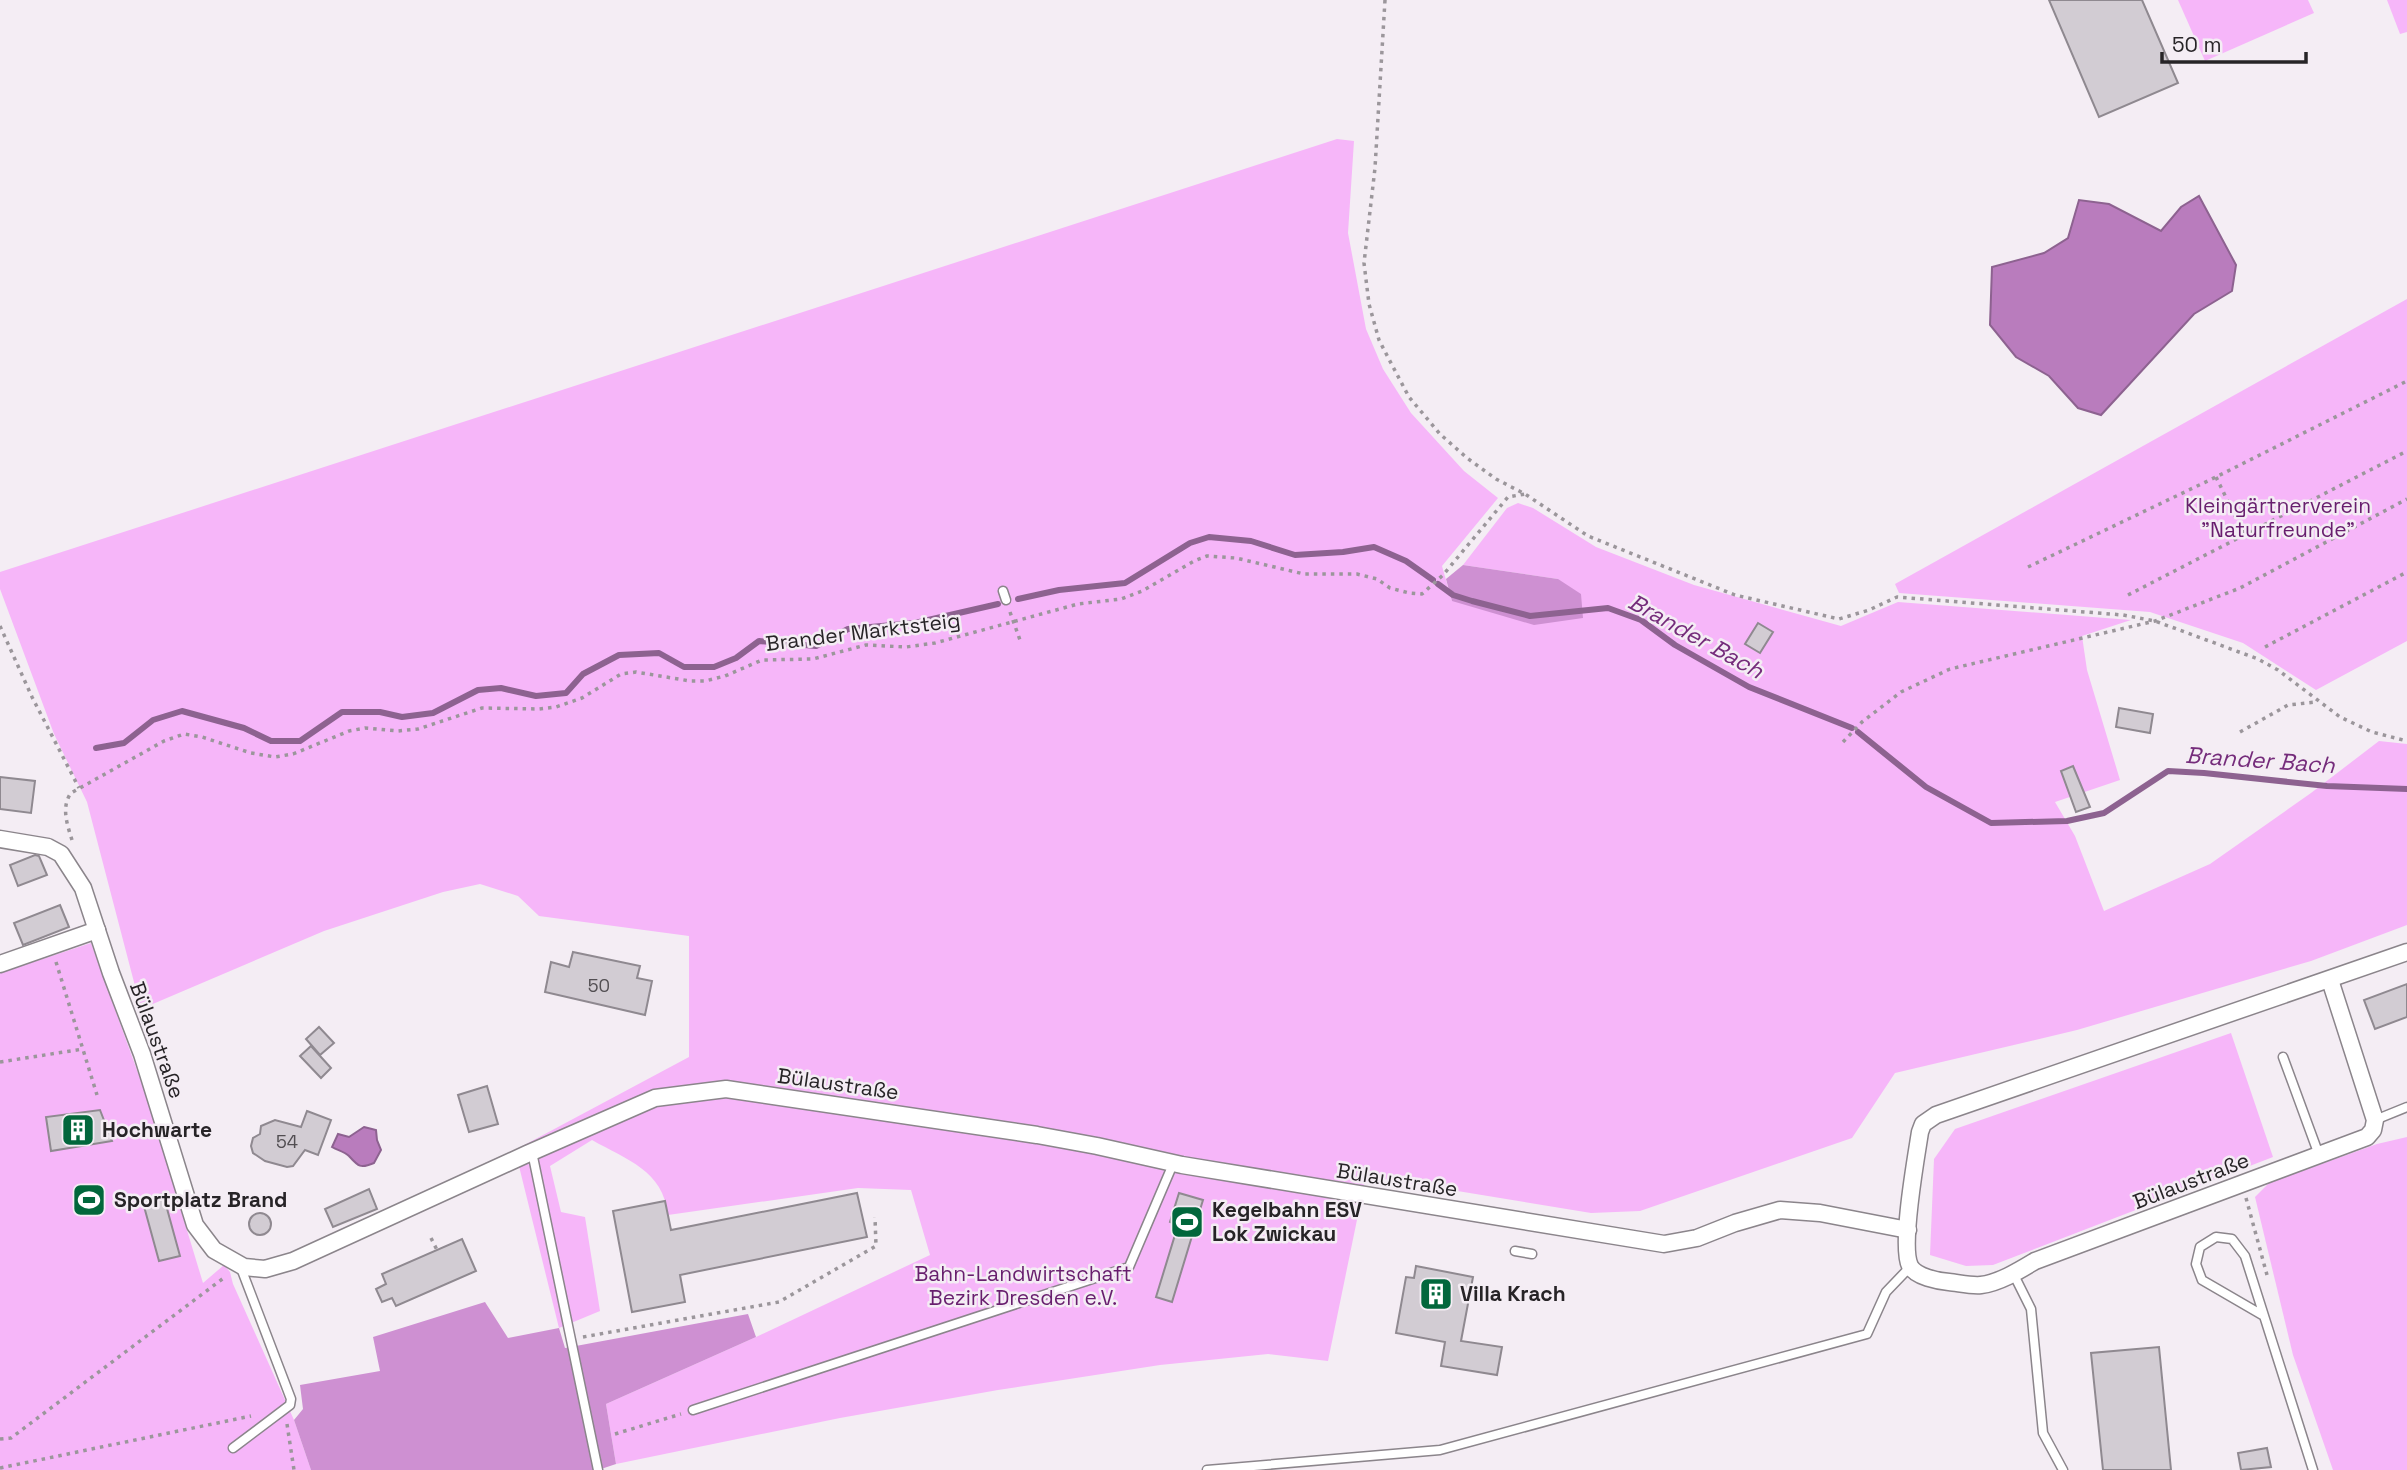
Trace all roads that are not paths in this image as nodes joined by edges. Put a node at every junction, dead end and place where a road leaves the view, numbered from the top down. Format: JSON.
{"nodes":[{"id":1,"x":0,"y":839,"type":"edge"},
{"id":2,"x":97,"y":930,"type":"junction"},
{"id":3,"x":2407,"y":952,"type":"edge"},
{"id":4,"x":0,"y":964,"type":"edge"},
{"id":5,"x":2330,"y":980,"type":"junction"},
{"id":6,"x":2283,"y":1057,"type":"dead end"},
{"id":7,"x":2407,"y":1107,"type":"edge"},
{"id":8,"x":2375,"y":1120,"type":"junction"},
{"id":9,"x":532,"y":1152,"type":"junction"},
{"id":10,"x":2319,"y":1155,"type":"junction"},
{"id":11,"x":1173,"y":1164,"type":"junction"},
{"id":12,"x":1908,"y":1230,"type":"junction"},
{"id":13,"x":1516,"y":1251,"type":"dead end"},
{"id":14,"x":1532,"y":1254,"type":"dead end"},
{"id":15,"x":240,"y":1265,"type":"junction"},
{"id":16,"x":1910,"y":1267,"type":"junction"},
{"id":17,"x":2013,"y":1273,"type":"junction"},
{"id":18,"x":2264,"y":1316,"type":"junction"},
{"id":19,"x":693,"y":1410,"type":"road end"},
{"id":20,"x":233,"y":1448,"type":"dead end"},
{"id":21,"x":2311,"y":1469,"type":"edge"},
{"id":22,"x":598,"y":1470,"type":"edge"},
{"id":23,"x":1207,"y":1470,"type":"edge"},
{"id":24,"x":2063,"y":1470,"type":"edge"}],
"edges":[{"from":1,"to":2,"type":"street","name":"Bülaustraße"},
{"from":2,"to":4,"type":"street"},
{"from":2,"to":15,"type":"street","name":"Bülaustraße"},
{"from":3,"to":5,"type":"street"},
{"from":5,"to":8,"type":"street"},
{"from":5,"to":12,"type":"street"},
{"from":6,"to":10,"type":"lane"},
{"from":7,"to":8,"type":"lane"},
{"from":8,"to":10,"type":"street","name":"Bülaustraße"},
{"from":9,"to":11,"type":"street","name":"Bülaustraße"},
{"from":9,"to":15,"type":"street","name":"Bülaustraße"},
{"from":9,"to":22,"type":"lane"},
{"from":10,"to":17,"type":"street","name":"Bülaustraße"},
{"from":11,"to":12,"type":"street","name":"Bülaustraße"},
{"from":11,"to":19,"type":"lane"},
{"from":12,"to":16,"type":"street"},
{"from":13,"to":14,"type":"lane"},
{"from":15,"to":20,"type":"lane"},
{"from":16,"to":17,"type":"street","name":"Bülaustraße"},
{"from":16,"to":23,"type":"lane"},
{"from":17,"to":24,"type":"lane"},
{"from":18,"to":18,"type":"lane"},
{"from":18,"to":21,"type":"lane"}]}
